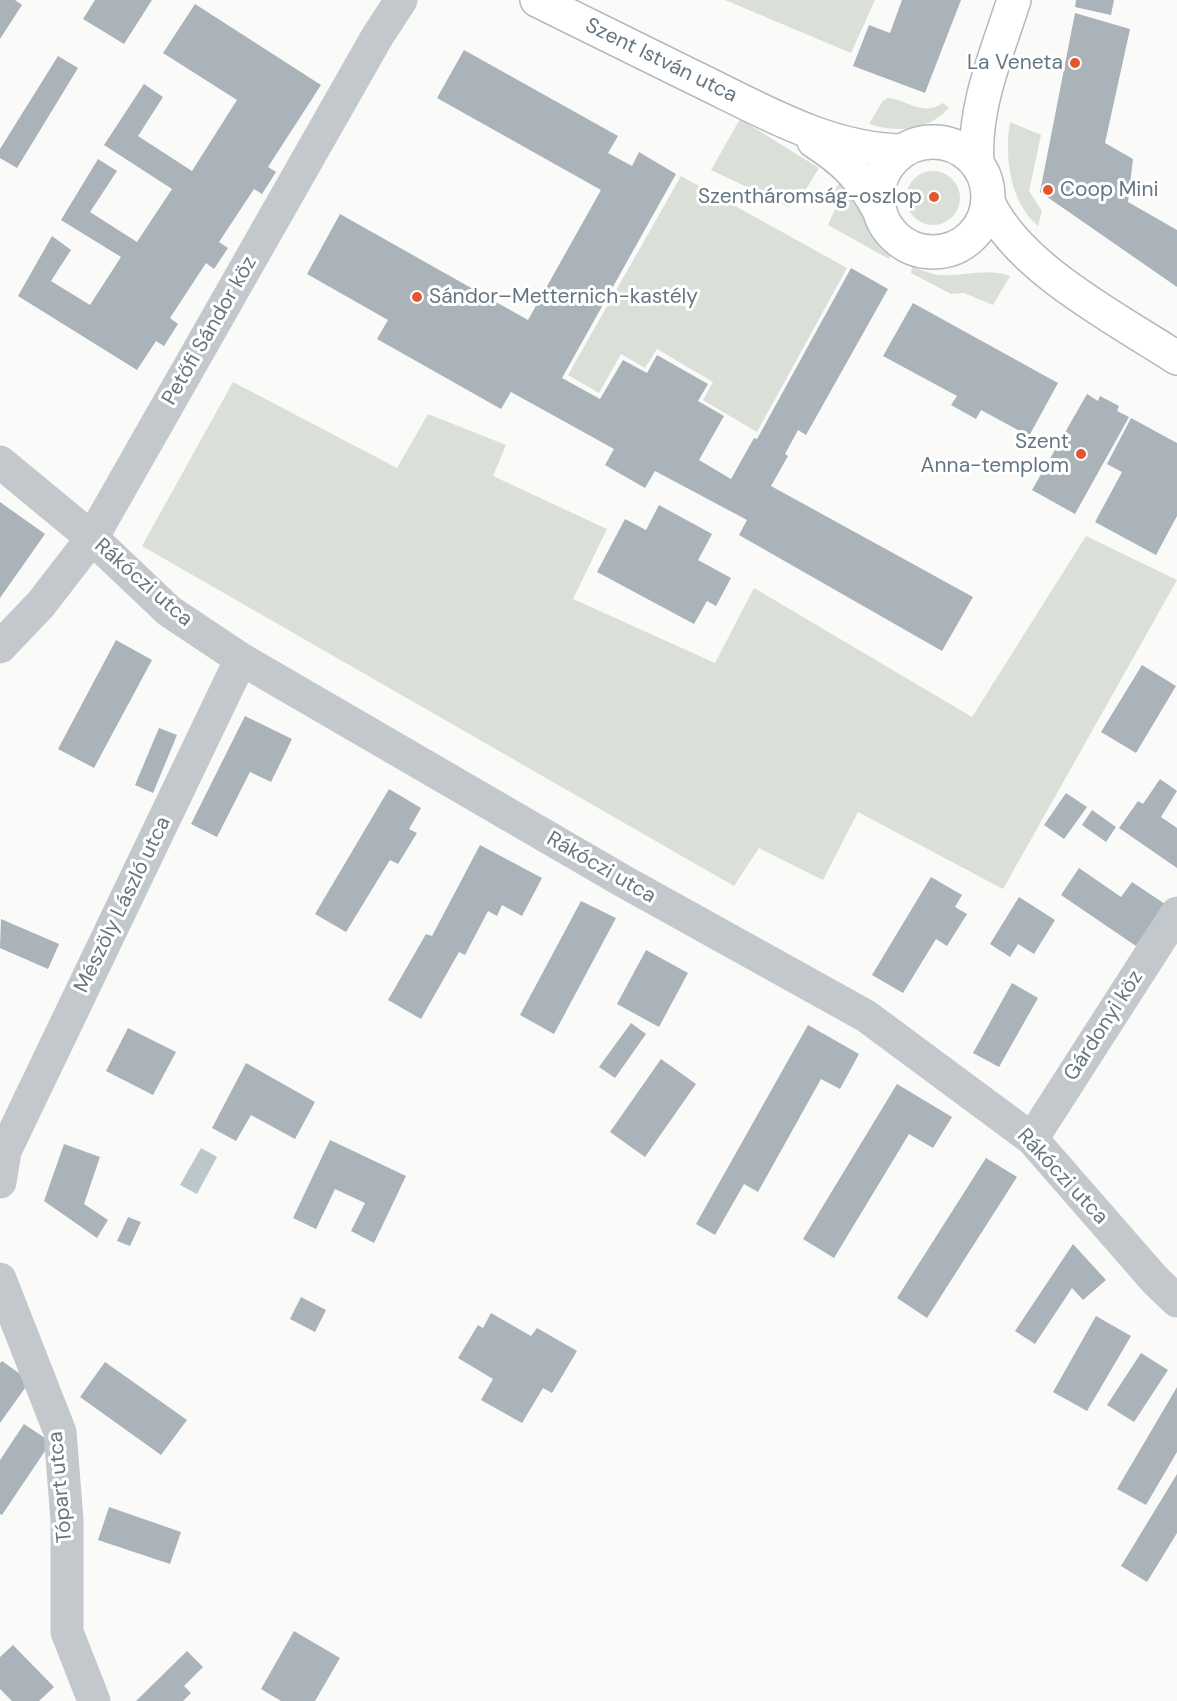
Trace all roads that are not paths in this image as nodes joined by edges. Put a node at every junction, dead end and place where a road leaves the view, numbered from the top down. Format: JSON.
{"nodes":[{"id":1,"x":401,"y":0,"type":"edge"},
{"id":2,"x":537,"y":0,"type":"edge"},
{"id":3,"x":1014,"y":0,"type":"edge"},
{"id":4,"x":992,"y":69,"type":"junction"},
{"id":5,"x":785,"y":122,"type":"junction"},
{"id":6,"x":913,"y":147,"type":"junction"},
{"id":7,"x":977,"y":164,"type":"junction"},
{"id":8,"x":988,"y":202,"type":"junction"},
{"id":9,"x":879,"y":210,"type":"junction"},
{"id":10,"x":959,"y":245,"type":"junction"},
{"id":11,"x":1055,"y":277,"type":"junction"},
{"id":12,"x":1177,"y":358,"type":"edge"},
{"id":13,"x":0,"y":462,"type":"edge"},
{"id":14,"x":92,"y":538,"type":"junction"},
{"id":15,"x":0,"y":647,"type":"edge"},
{"id":16,"x":241,"y":659,"type":"junction"},
{"id":17,"x":1177,"y":913,"type":"edge"},
{"id":18,"x":1032,"y":1139,"type":"junction"},
{"id":19,"x":2,"y":1161,"type":"edge"},
{"id":20,"x":0,"y":1279,"type":"edge"},
{"id":21,"x":1177,"y":1300,"type":"edge"},
{"id":22,"x":94,"y":1701,"type":"edge"}],
"edges":[{"from":1,"to":14,"type":"street","name":"Petőfi Sándor köz"},
{"from":2,"to":5,"type":"main road","name":"Szent István utca"},
{"from":3,"to":4,"type":"main road"},
{"from":4,"to":6,"type":"main road"},
{"from":4,"to":7,"type":"main road"},
{"from":5,"to":6,"type":"main road","name":"Szent István utca"},
{"from":5,"to":9,"type":"main road","name":"Szent István utca"},
{"from":6,"to":7,"type":"main road"},
{"from":6,"to":9,"type":"main road"},
{"from":7,"to":8,"type":"main road"},
{"from":8,"to":10,"type":"main road"},
{"from":8,"to":11,"type":"main road"},
{"from":9,"to":10,"type":"main road"},
{"from":10,"to":11,"type":"main road"},
{"from":11,"to":12,"type":"main road"},
{"from":13,"to":14,"type":"street","name":"Rákóczi utca"},
{"from":14,"to":15,"type":"street","name":"Petőfi Sándor köz"},
{"from":14,"to":16,"type":"street","name":"Rákóczi utca"},
{"from":16,"to":18,"type":"street","name":"Rákóczi utca"},
{"from":16,"to":19,"type":"street","name":"Mészöly László utca"},
{"from":17,"to":18,"type":"street","name":"Gárdonyi köz"},
{"from":18,"to":21,"type":"street","name":"Rákóczi utca"},
{"from":20,"to":22,"type":"street","name":"Tópart utca"}]}
